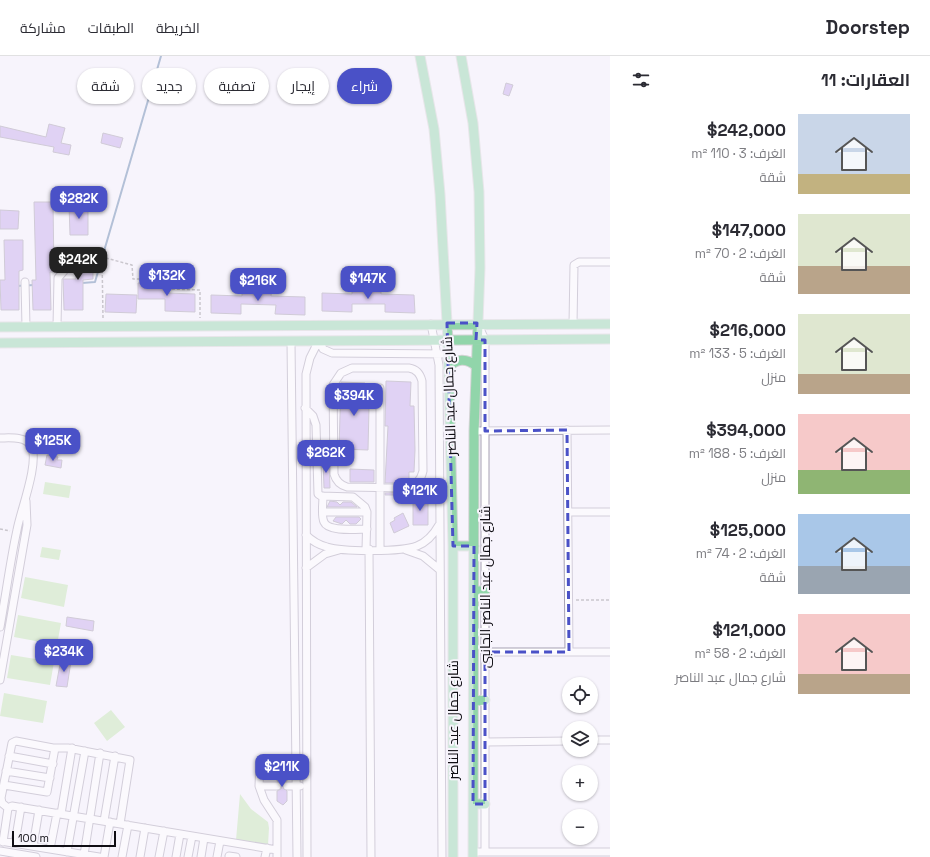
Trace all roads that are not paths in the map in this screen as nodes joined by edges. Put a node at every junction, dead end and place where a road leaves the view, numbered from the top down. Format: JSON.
{"nodes":[{"id":1,"x":420,"y":56,"type":"edge"},
{"id":2,"x":461,"y":56,"type":"edge"},
{"id":3,"x":64,"y":253,"type":"dead end"},
{"id":4,"x":610,"y":262,"type":"edge"},
{"id":5,"x":25,"y":282,"type":"dead end"},
{"id":6,"x":447,"y":323,"type":"junction"},
{"id":7,"x":477,"y":323,"type":"junction"},
{"id":8,"x":431,"y":324,"type":"junction"},
{"id":9,"x":573,"y":324,"type":"junction"},
{"id":10,"x":610,"y":324,"type":"edge"},
{"id":11,"x":57,"y":326,"type":"junction"},
{"id":12,"x":0,"y":327,"type":"edge"},
{"id":13,"x":26,"y":327,"type":"junction"},
{"id":14,"x":610,"y":339,"type":"edge"},
{"id":15,"x":434,"y":340,"type":"junction"},
{"id":16,"x":481,"y":340,"type":"junction"},
{"id":17,"x":448,"y":341,"type":"junction"},
{"id":18,"x":291,"y":342,"type":"junction"},
{"id":19,"x":319,"y":342,"type":"junction"},
{"id":20,"x":0,"y":343,"type":"edge"},
{"id":21,"x":360,"y":353,"type":"junction"},
{"id":22,"x":437,"y":354,"type":"junction"},
{"id":23,"x":448,"y":354,"type":"junction"},
{"id":24,"x":476,"y":366,"type":"junction"},
{"id":25,"x":360,"y":368,"type":"junction"},
{"id":26,"x":448,"y":368,"type":"junction"},
{"id":27,"x":380,"y":388,"type":"dead end"},
{"id":28,"x":305,"y":408,"type":"junction"},
{"id":29,"x":567,"y":430,"type":"junction"},
{"id":30,"x":610,"y":430,"type":"edge"},
{"id":31,"x":474,"y":431,"type":"junction"},
{"id":32,"x":485,"y":431,"type":"junction"},
{"id":33,"x":0,"y":438,"type":"edge"},
{"id":34,"x":305,"y":464,"type":"junction"},
{"id":35,"x":317,"y":464,"type":"junction"},
{"id":36,"x":380,"y":488,"type":"junction"},
{"id":37,"x":323,"y":496,"type":"junction"},
{"id":38,"x":26,"y":500,"type":"junction"},
{"id":39,"x":323,"y":512,"type":"junction"},
{"id":40,"x":367,"y":512,"type":"junction"},
{"id":41,"x":568,"y":512,"type":"junction"},
{"id":42,"x":610,"y":512,"type":"edge"},
{"id":43,"x":440,"y":523,"type":"junction"},
{"id":44,"x":367,"y":528,"type":"junction"},
{"id":45,"x":306,"y":535,"type":"junction"},
{"id":46,"x":453,"y":546,"type":"junction"},
{"id":47,"x":474,"y":546,"type":"junction"},
{"id":48,"x":340,"y":549,"type":"junction"},
{"id":49,"x":368,"y":549,"type":"junction"},
{"id":50,"x":380,"y":549,"type":"junction"},
{"id":51,"x":402,"y":549,"type":"junction"},
{"id":52,"x":306,"y":568,"type":"junction"},
{"id":53,"x":440,"y":570,"type":"junction"},
{"id":54,"x":474,"y":591,"type":"junction"},
{"id":55,"x":485,"y":591,"type":"junction"},
{"id":56,"x":0,"y":626,"type":"edge"},
{"id":57,"x":485,"y":652,"type":"junction"},
{"id":58,"x":569,"y":652,"type":"junction"},
{"id":59,"x":610,"y":652,"type":"edge"},
{"id":60,"x":0,"y":680,"type":"edge"},
{"id":61,"x":485,"y":700,"type":"junction"},
{"id":62,"x":474,"y":701,"type":"junction"},
{"id":63,"x":562,"y":740,"type":"edge"},
{"id":64,"x":598,"y":740,"type":"edge"},
{"id":65,"x":610,"y":740,"type":"edge"},
{"id":66,"x":485,"y":742,"type":"junction"},
{"id":67,"x":55,"y":748,"type":"junction"},
{"id":68,"x":72,"y":748,"type":"junction"},
{"id":69,"x":85,"y":751,"type":"junction"},
{"id":70,"x":100,"y":753,"type":"junction"},
{"id":71,"x":9,"y":756,"type":"junction"},
{"id":72,"x":115,"y":756,"type":"junction"},
{"id":73,"x":260,"y":760,"type":"dead end"},
{"id":74,"x":53,"y":764,"type":"junction"},
{"id":75,"x":6,"y":771,"type":"junction"},
{"id":76,"x":50,"y":778,"type":"junction"},
{"id":77,"x":4,"y":785,"type":"junction"},
{"id":78,"x":259,"y":786,"type":"junction"},
{"id":79,"x":277,"y":786,"type":"dead end"},
{"id":80,"x":287,"y":786,"type":"dead end"},
{"id":81,"x":297,"y":786,"type":"junction"},
{"id":82,"x":306,"y":786,"type":"junction"},
{"id":83,"x":473,"y":804,"type":"junction"},
{"id":84,"x":485,"y":804,"type":"junction"},
{"id":85,"x":21,"y":807,"type":"junction"},
{"id":86,"x":8,"y":808,"type":"junction"},
{"id":87,"x":39,"y":810,"type":"junction"},
{"id":88,"x":59,"y":814,"type":"junction"},
{"id":89,"x":73,"y":816,"type":"junction"},
{"id":90,"x":90,"y":819,"type":"junction"},
{"id":91,"x":107,"y":822,"type":"junction"},
{"id":92,"x":124,"y":825,"type":"junction"},
{"id":93,"x":145,"y":828,"type":"junction"},
{"id":94,"x":164,"y":831,"type":"junction"},
{"id":95,"x":180,"y":834,"type":"junction"},
{"id":96,"x":192,"y":836,"type":"junction"},
{"id":97,"x":204,"y":838,"type":"junction"},
{"id":98,"x":1,"y":841,"type":"edge"},
{"id":99,"x":220,"y":841,"type":"junction"},
{"id":100,"x":15,"y":843,"type":"junction"},
{"id":101,"x":33,"y":846,"type":"junction"},
{"id":102,"x":267,"y":848,"type":"junction"},
{"id":103,"x":50,"y":849,"type":"junction"},
{"id":104,"x":0,"y":851,"type":"edge"},
{"id":105,"x":67,"y":852,"type":"junction"},
{"id":106,"x":485,"y":852,"type":"junction"},
{"id":107,"x":610,"y":852,"type":"edge"},
{"id":108,"x":277,"y":854,"type":"edge"},
{"id":109,"x":84,"y":855,"type":"junction"},
{"id":110,"x":473,"y":855,"type":"edge"},
{"id":111,"x":36,"y":857,"type":"edge"},
{"id":112,"x":99,"y":857,"type":"edge"},
{"id":113,"x":104,"y":857,"type":"edge"},
{"id":114,"x":122,"y":857,"type":"edge"},
{"id":115,"x":140,"y":857,"type":"edge"},
{"id":116,"x":160,"y":857,"type":"edge"},
{"id":117,"x":176,"y":857,"type":"edge"},
{"id":118,"x":188,"y":857,"type":"edge"},
{"id":119,"x":201,"y":857,"type":"edge"},
{"id":120,"x":218,"y":857,"type":"edge"},
{"id":121,"x":265,"y":857,"type":"edge"},
{"id":122,"x":297,"y":857,"type":"edge"},
{"id":123,"x":307,"y":857,"type":"edge"},
{"id":124,"x":371,"y":857,"type":"edge"},
{"id":125,"x":442,"y":857,"type":"edge"},
{"id":126,"x":453,"y":857,"type":"edge"}],
"edges":[{"from":1,"to":6,"type":"main road","name":"شارع جمال عبد الناصر"},
{"from":2,"to":7,"type":"main road","name":"شارع جمال عبد الناصر"},
{"from":3,"to":11,"type":"street"},
{"from":4,"to":9,"type":"street"},
{"from":5,"to":13,"type":"street"},
{"from":6,"to":7,"type":"main road"},
{"from":6,"to":8,"type":"main road"},
{"from":6,"to":17,"type":"main road","name":"شارع جمال عبد الناصر"},
{"from":7,"to":9,"type":"main road"},
{"from":7,"to":16,"type":"main road","name":"شارع جمال عبد الناصر"},
{"from":8,"to":11,"type":"main road"},
{"from":8,"to":15,"type":"street"},
{"from":9,"to":10,"type":"main road"},
{"from":11,"to":13,"type":"main road"},
{"from":12,"to":13,"type":"main road"},
{"from":14,"to":16,"type":"main road"},
{"from":15,"to":17,"type":"main road"},
{"from":15,"to":19,"type":"main road"},
{"from":15,"to":22,"type":"street"},
{"from":16,"to":17,"type":"main road"},
{"from":16,"to":24,"type":"main road","name":"شارع جمال عبد الناصر"},
{"from":16,"to":32,"type":"street","name":"شارع جمال عبد الناصر الجانبى"},
{"from":17,"to":23,"type":"main road","name":"شارع جمال عبد الناصر"},
{"from":18,"to":19,"type":"main road"},
{"from":18,"to":20,"type":"main road"},
{"from":18,"to":81,"type":"street"},
{"from":19,"to":21,"type":"street"},
{"from":19,"to":28,"type":"street"},
{"from":21,"to":22,"type":"street"},
{"from":21,"to":25,"type":"street"},
{"from":22,"to":23,"type":"street"},
{"from":22,"to":43,"type":"street"},
{"from":23,"to":26,"type":"main road","name":"شارع جمال عبد الناصر"},
{"from":24,"to":26,"type":"main road"},
{"from":24,"to":31,"type":"main road","name":"شارع جمال عبد الناصر"},
{"from":25,"to":36,"type":"street"},
{"from":25,"to":36,"type":"street"},
{"from":26,"to":46,"type":"main road","name":"شارع جمال عبد الناصر"},
{"from":27,"to":36,"type":"street"},
{"from":28,"to":34,"type":"street"},
{"from":28,"to":35,"type":"street"},
{"from":29,"to":30,"type":"street"},
{"from":29,"to":32,"type":"street"},
{"from":29,"to":41,"type":"street"},
{"from":31,"to":32,"type":"street"},
{"from":31,"to":47,"type":"main road","name":"شارع جمال عبد الناصر"},
{"from":32,"to":55,"type":"street","name":"شارع جمال عبد الناصر الجانبى"},
{"from":33,"to":38,"type":"street"},
{"from":34,"to":35,"type":"street"},
{"from":34,"to":45,"type":"street"},
{"from":35,"to":37,"type":"street"},
{"from":36,"to":50,"type":"street"},
{"from":37,"to":39,"type":"street"},
{"from":37,"to":40,"type":"street"},
{"from":38,"to":56,"type":"street"},
{"from":38,"to":60,"type":"street"},
{"from":39,"to":40,"type":"street"},
{"from":39,"to":44,"type":"street"},
{"from":40,"to":44,"type":"street"},
{"from":41,"to":42,"type":"street"},
{"from":41,"to":58,"type":"street"},
{"from":43,"to":51,"type":"street"},
{"from":43,"to":53,"type":"street"},
{"from":44,"to":49,"type":"street"},
{"from":45,"to":48,"type":"street"},
{"from":45,"to":52,"type":"street"},
{"from":46,"to":47,"type":"main road"},
{"from":46,"to":126,"type":"main road","name":"شارع جمال عبد الناصر"},
{"from":47,"to":54,"type":"main road","name":"شارع جمال عبد الناصر"},
{"from":48,"to":49,"type":"street"},
{"from":48,"to":52,"type":"street"},
{"from":49,"to":50,"type":"street"},
{"from":49,"to":124,"type":"street"},
{"from":50,"to":51,"type":"street"},
{"from":51,"to":53,"type":"street"},
{"from":52,"to":82,"type":"street"},
{"from":53,"to":125,"type":"street"},
{"from":54,"to":55,"type":"main road"},
{"from":54,"to":62,"type":"main road","name":"شارع جمال عبد الناصر"},
{"from":55,"to":57,"type":"street","name":"شارع جمال عبد الناصر الجانبى"},
{"from":57,"to":58,"type":"street"},
{"from":57,"to":61,"type":"street","name":"شارع جمال عبد الناصر الجانبى"},
{"from":58,"to":59,"type":"street"},
{"from":61,"to":62,"type":"main road"},
{"from":61,"to":66,"type":"street","name":"شارع جمال عبد الناصر الجانبى"},
{"from":62,"to":83,"type":"main road","name":"شارع جمال عبد الناصر"},
{"from":63,"to":66,"type":"street"},
{"from":64,"to":65,"type":"street"},
{"from":66,"to":84,"type":"street","name":"شارع جمال عبد الناصر الجانبى"},
{"from":67,"to":68,"type":"street"},
{"from":67,"to":71,"type":"street"},
{"from":67,"to":74,"type":"street"},
{"from":68,"to":69,"type":"street"},
{"from":68,"to":88,"type":"street"},
{"from":69,"to":70,"type":"street"},
{"from":69,"to":89,"type":"street"},
{"from":70,"to":72,"type":"street"},
{"from":70,"to":90,"type":"street"},
{"from":71,"to":74,"type":"street"},
{"from":71,"to":75,"type":"street"},
{"from":72,"to":91,"type":"street"},
{"from":72,"to":92,"type":"street"},
{"from":73,"to":78,"type":"street"},
{"from":74,"to":76,"type":"street"},
{"from":75,"to":76,"type":"street"},
{"from":75,"to":77,"type":"street"},
{"from":76,"to":77,"type":"street"},
{"from":77,"to":86,"type":"street"},
{"from":78,"to":79,"type":"street"},
{"from":78,"to":108,"type":"street"},
{"from":80,"to":81,"type":"street"},
{"from":81,"to":82,"type":"street"},
{"from":81,"to":122,"type":"street"},
{"from":82,"to":123,"type":"street"},
{"from":83,"to":84,"type":"main road"},
{"from":83,"to":110,"type":"main road","name":"شارع جمال عبد الناصر"},
{"from":84,"to":106,"type":"street","name":"شارع جمال عبد الناصر الجانبى"},
{"from":85,"to":86,"type":"street"},
{"from":85,"to":87,"type":"street"},
{"from":85,"to":100,"type":"street"},
{"from":86,"to":98,"type":"street"},
{"from":87,"to":88,"type":"street"},
{"from":87,"to":101,"type":"street"},
{"from":88,"to":89,"type":"street"},
{"from":88,"to":103,"type":"street"},
{"from":89,"to":90,"type":"street"},
{"from":89,"to":105,"type":"street"},
{"from":90,"to":91,"type":"street"},
{"from":90,"to":109,"type":"street"},
{"from":91,"to":92,"type":"street"},
{"from":91,"to":113,"type":"street"},
{"from":92,"to":93,"type":"street"},
{"from":92,"to":114,"type":"street"},
{"from":93,"to":94,"type":"street"},
{"from":93,"to":115,"type":"street"},
{"from":94,"to":95,"type":"street"},
{"from":94,"to":116,"type":"street"},
{"from":95,"to":96,"type":"street"},
{"from":95,"to":117,"type":"street"},
{"from":96,"to":97,"type":"street"},
{"from":96,"to":118,"type":"street"},
{"from":97,"to":99,"type":"street"},
{"from":97,"to":119,"type":"street"},
{"from":98,"to":100,"type":"street"},
{"from":99,"to":102,"type":"street"},
{"from":99,"to":120,"type":"street"},
{"from":100,"to":101,"type":"street"},
{"from":101,"to":103,"type":"street"},
{"from":102,"to":108,"type":"street"},
{"from":102,"to":121,"type":"street"},
{"from":103,"to":105,"type":"street"},
{"from":104,"to":111,"type":"street"},
{"from":105,"to":109,"type":"street"},
{"from":106,"to":107,"type":"street"},
{"from":106,"to":110,"type":"street"},
{"from":109,"to":112,"type":"street"}]}
